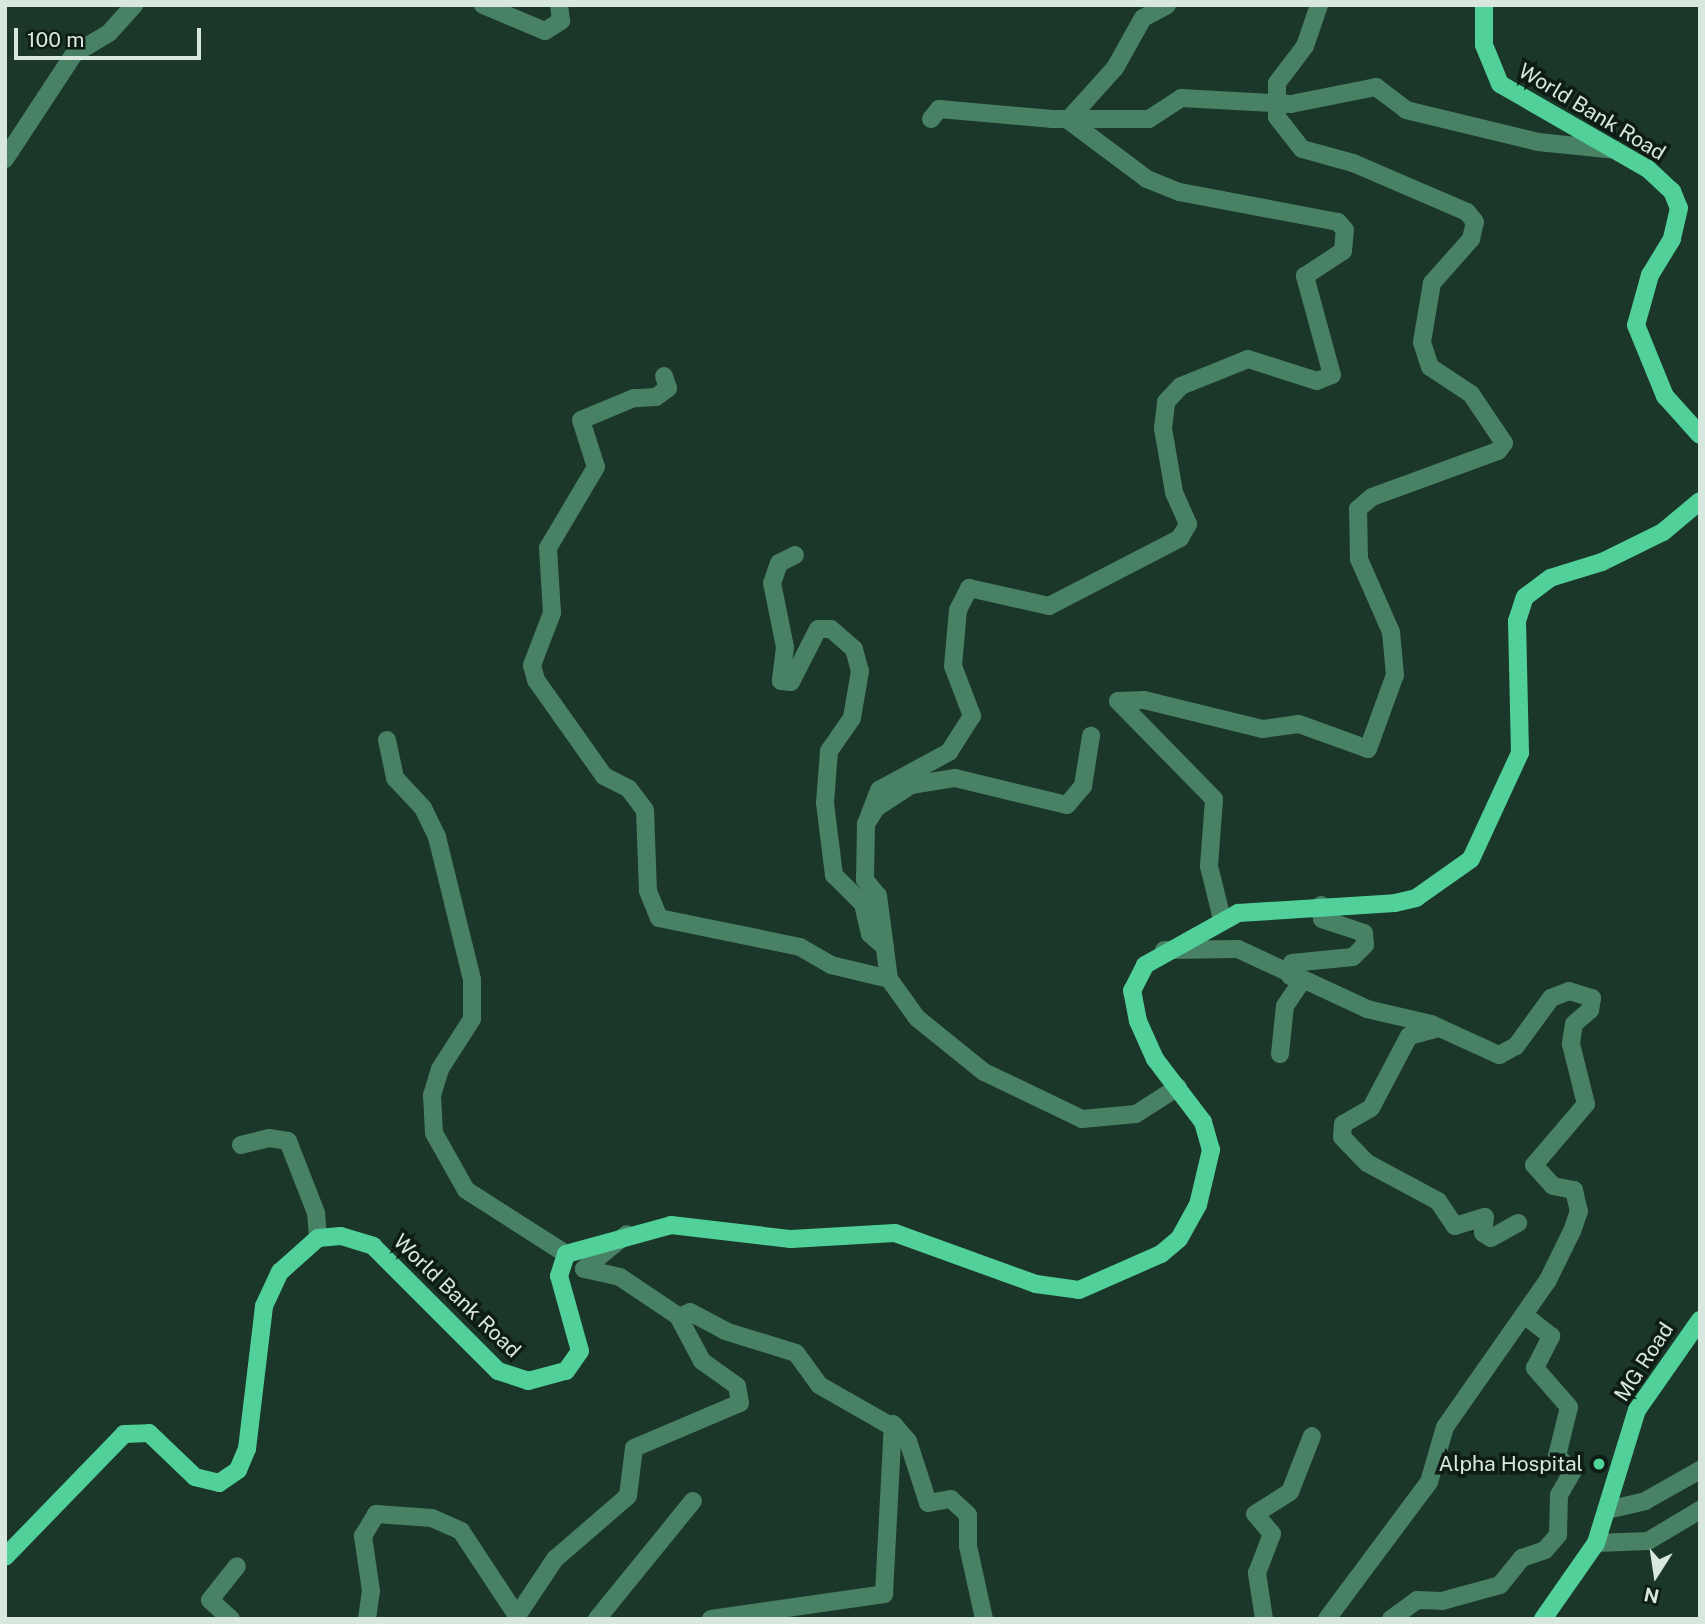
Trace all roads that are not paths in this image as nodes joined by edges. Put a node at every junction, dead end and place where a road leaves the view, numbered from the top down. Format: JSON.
{"nodes":[{"id":1,"x":134,"y":5,"type":"edge"},
{"id":2,"x":483,"y":5,"type":"edge"},
{"id":3,"x":559,"y":5,"type":"edge"},
{"id":4,"x":1167,"y":5,"type":"edge"},
{"id":5,"x":1319,"y":5,"type":"edge"},
{"id":6,"x":1484,"y":5,"type":"edge"},
{"id":7,"x":1274,"y":103,"type":"junction"},
{"id":8,"x":931,"y":119,"type":"dead end"},
{"id":9,"x":1068,"y":120,"type":"junction"},
{"id":10,"x":1615,"y":150,"type":"junction"},
{"id":11,"x":5,"y":159,"type":"edge"},
{"id":12,"x":664,"y":376,"type":"dead end"},
{"id":13,"x":1700,"y":435,"type":"edge"},
{"id":14,"x":1700,"y":501,"type":"edge"},
{"id":15,"x":795,"y":555,"type":"dead end"},
{"id":16,"x":1091,"y":736,"type":"dead end"},
{"id":17,"x":387,"y":740,"type":"dead end"},
{"id":18,"x":866,"y":824,"type":"junction"},
{"id":19,"x":1321,"y":905,"type":"junction"},
{"id":20,"x":1222,"y":919,"type":"junction"},
{"id":21,"x":885,"y":947,"type":"junction"},
{"id":22,"x":1164,"y":950,"type":"junction"},
{"id":23,"x":889,"y":979,"type":"junction"},
{"id":24,"x":1296,"y":979,"type":"junction"},
{"id":25,"x":1438,"y":1029,"type":"junction"},
{"id":26,"x":1280,"y":1054,"type":"dead end"},
{"id":27,"x":1178,"y":1087,"type":"junction"},
{"id":28,"x":241,"y":1145,"type":"dead end"},
{"id":29,"x":1518,"y":1223,"type":"dead end"},
{"id":30,"x":627,"y":1234,"type":"junction"},
{"id":31,"x":318,"y":1238,"type":"junction"},
{"id":32,"x":566,"y":1254,"type":"junction"},
{"id":33,"x":1524,"y":1315,"type":"junction"},
{"id":34,"x":679,"y":1317,"type":"junction"},
{"id":35,"x":1700,"y":1320,"type":"edge"},
{"id":36,"x":891,"y":1426,"type":"junction"},
{"id":37,"x":1312,"y":1436,"type":"dead end"},
{"id":38,"x":1700,"y":1470,"type":"edge"},
{"id":39,"x":693,"y":1501,"type":"dead end"},
{"id":40,"x":1607,"y":1510,"type":"junction"},
{"id":41,"x":1700,"y":1510,"type":"edge"},
{"id":42,"x":1596,"y":1543,"type":"junction"},
{"id":43,"x":5,"y":1558,"type":"edge"},
{"id":44,"x":237,"y":1566,"type":"dead end"},
{"id":45,"x":231,"y":1619,"type":"edge"},
{"id":46,"x":367,"y":1619,"type":"edge"},
{"id":47,"x":597,"y":1619,"type":"edge"},
{"id":48,"x":711,"y":1619,"type":"edge"},
{"id":49,"x":984,"y":1619,"type":"edge"},
{"id":50,"x":1264,"y":1619,"type":"edge"},
{"id":51,"x":1326,"y":1619,"type":"edge"},
{"id":52,"x":1391,"y":1619,"type":"edge"},
{"id":53,"x":1542,"y":1619,"type":"edge"}],
"edges":[{"from":1,"to":11,"type":"street"},
{"from":2,"to":3,"type":"street"},
{"from":4,"to":9,"type":"street"},
{"from":5,"to":7,"type":"street"},
{"from":6,"to":10,"type":"main road","name":"World Bank Road"},
{"from":7,"to":9,"type":"street"},
{"from":7,"to":10,"type":"street"},
{"from":7,"to":20,"type":"street"},
{"from":8,"to":9,"type":"street"},
{"from":9,"to":18,"type":"street"},
{"from":10,"to":13,"type":"main road","name":"World Bank Road"},
{"from":12,"to":23,"type":"street"},
{"from":14,"to":19,"type":"main road"},
{"from":15,"to":21,"type":"street"},
{"from":16,"to":18,"type":"street"},
{"from":17,"to":32,"type":"street"},
{"from":18,"to":21,"type":"street"},
{"from":19,"to":20,"type":"main road"},
{"from":19,"to":24,"type":"street"},
{"from":20,"to":22,"type":"main road"},
{"from":21,"to":23,"type":"street"},
{"from":22,"to":24,"type":"street"},
{"from":22,"to":27,"type":"main road"},
{"from":23,"to":27,"type":"street"},
{"from":24,"to":25,"type":"street"},
{"from":24,"to":26,"type":"street"},
{"from":25,"to":29,"type":"street"},
{"from":25,"to":33,"type":"street"},
{"from":27,"to":30,"type":"main road"},
{"from":28,"to":31,"type":"street"},
{"from":30,"to":32,"type":"main road"},
{"from":30,"to":34,"type":"street"},
{"from":31,"to":32,"type":"main road","name":"World Bank Road"},
{"from":31,"to":43,"type":"main road"},
{"from":33,"to":51,"type":"street"},
{"from":33,"to":52,"type":"street"},
{"from":34,"to":36,"type":"street"},
{"from":34,"to":46,"type":"street"},
{"from":35,"to":40,"type":"main road","name":"MG Road"},
{"from":36,"to":48,"type":"street"},
{"from":36,"to":49,"type":"street"},
{"from":37,"to":50,"type":"street"},
{"from":38,"to":40,"type":"street"},
{"from":39,"to":47,"type":"street"},
{"from":40,"to":42,"type":"main road","name":"MG Road"},
{"from":41,"to":42,"type":"street"},
{"from":42,"to":53,"type":"main road","name":"MG Road"},
{"from":44,"to":45,"type":"street"}]}
